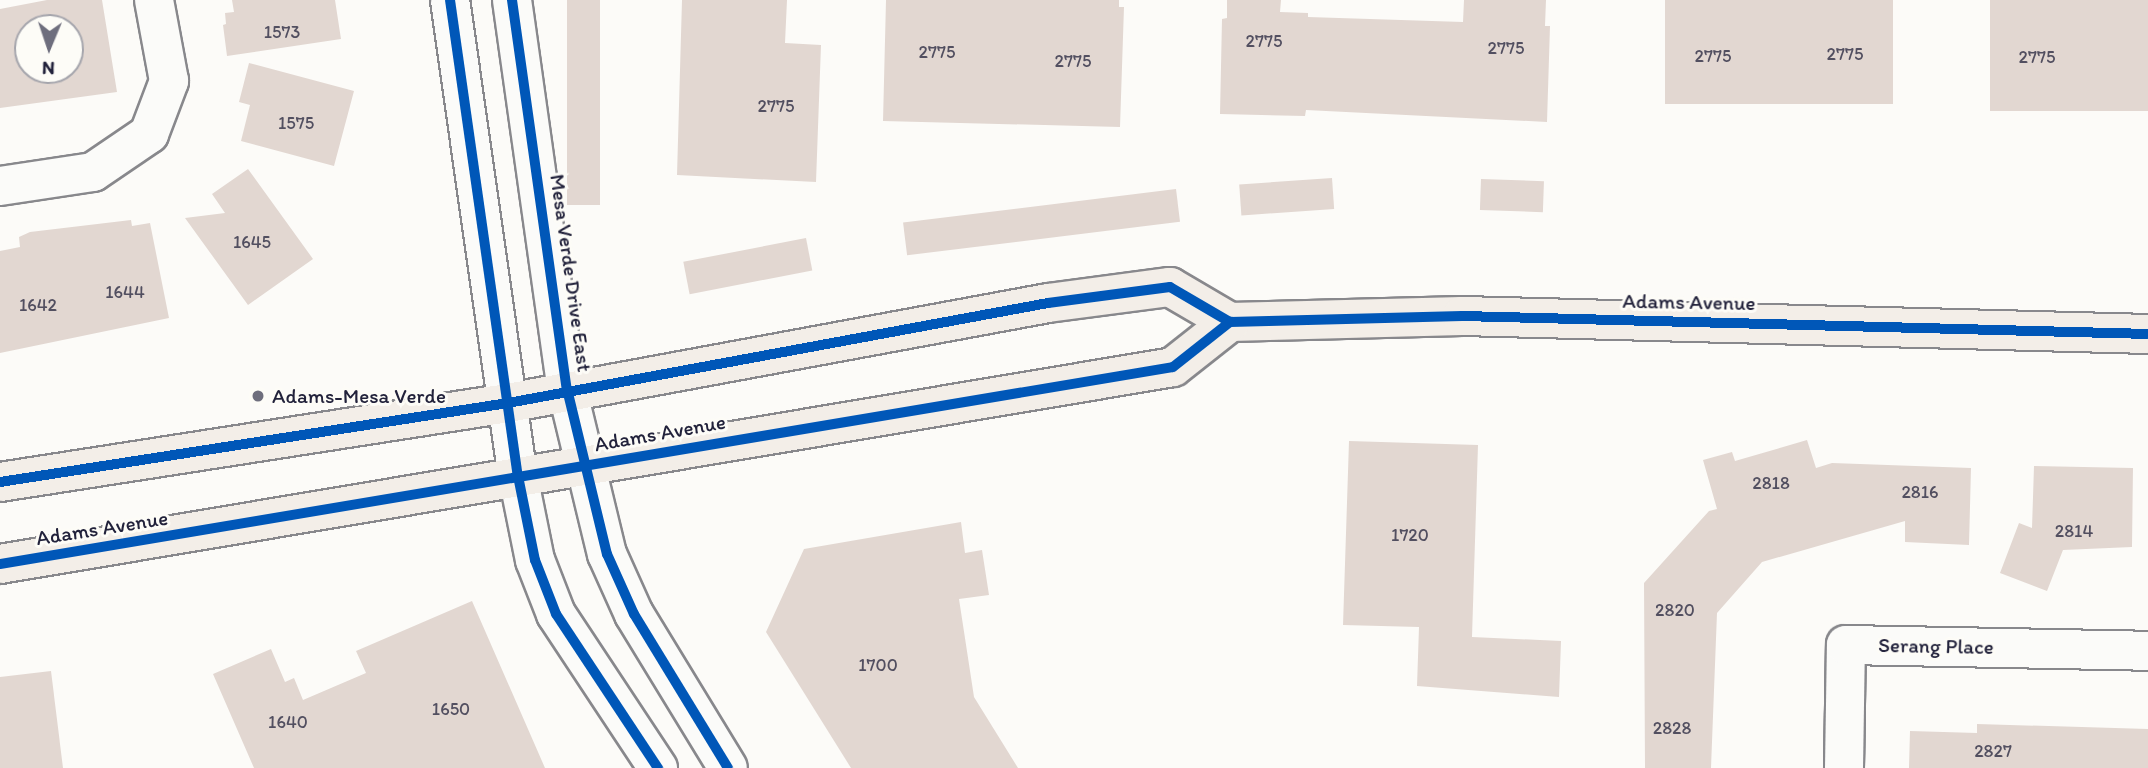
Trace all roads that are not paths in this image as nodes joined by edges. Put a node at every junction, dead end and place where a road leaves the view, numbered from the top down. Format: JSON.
{"nodes":[{"id":1,"x":154,"y":0,"type":"edge"},
{"id":2,"x":450,"y":0,"type":"edge"},
{"id":3,"x":512,"y":0,"type":"edge"},
{"id":4,"x":0,"y":186,"type":"edge"},
{"id":5,"x":1230,"y":322,"type":"junction"},
{"id":6,"x":2148,"y":334,"type":"edge"},
{"id":7,"x":567,"y":389,"type":"junction"},
{"id":8,"x":508,"y":403,"type":"junction"},
{"id":9,"x":583,"y":466,"type":"junction"},
{"id":10,"x":518,"y":476,"type":"junction"},
{"id":11,"x":0,"y":482,"type":"edge"},
{"id":12,"x":0,"y":564,"type":"edge"},
{"id":13,"x":2148,"y":651,"type":"edge"},
{"id":14,"x":658,"y":768,"type":"edge"},
{"id":15,"x":729,"y":768,"type":"edge"},
{"id":16,"x":1843,"y":768,"type":"edge"}],
"edges":[{"from":1,"to":4,"type":"street"},
{"from":2,"to":8,"type":"street"},
{"from":3,"to":7,"type":"street","name":"Mesa Verde Drive East"},
{"from":5,"to":6,"type":"main road","name":"Adams Avenue"},
{"from":5,"to":7,"type":"main road"},
{"from":5,"to":9,"type":"main road","name":"Adams Avenue"},
{"from":7,"to":8,"type":"main road"},
{"from":7,"to":9,"type":"street","name":"Mesa Verde Drive East"},
{"from":8,"to":10,"type":"street"},
{"from":8,"to":11,"type":"main road"},
{"from":9,"to":10,"type":"main road","name":"Adams Avenue"},
{"from":9,"to":15,"type":"street","name":"Mesa Verde Drive East"},
{"from":10,"to":12,"type":"main road","name":"Adams Avenue"},
{"from":10,"to":14,"type":"street"},
{"from":13,"to":16,"type":"street","name":"Serang Place"}]}
